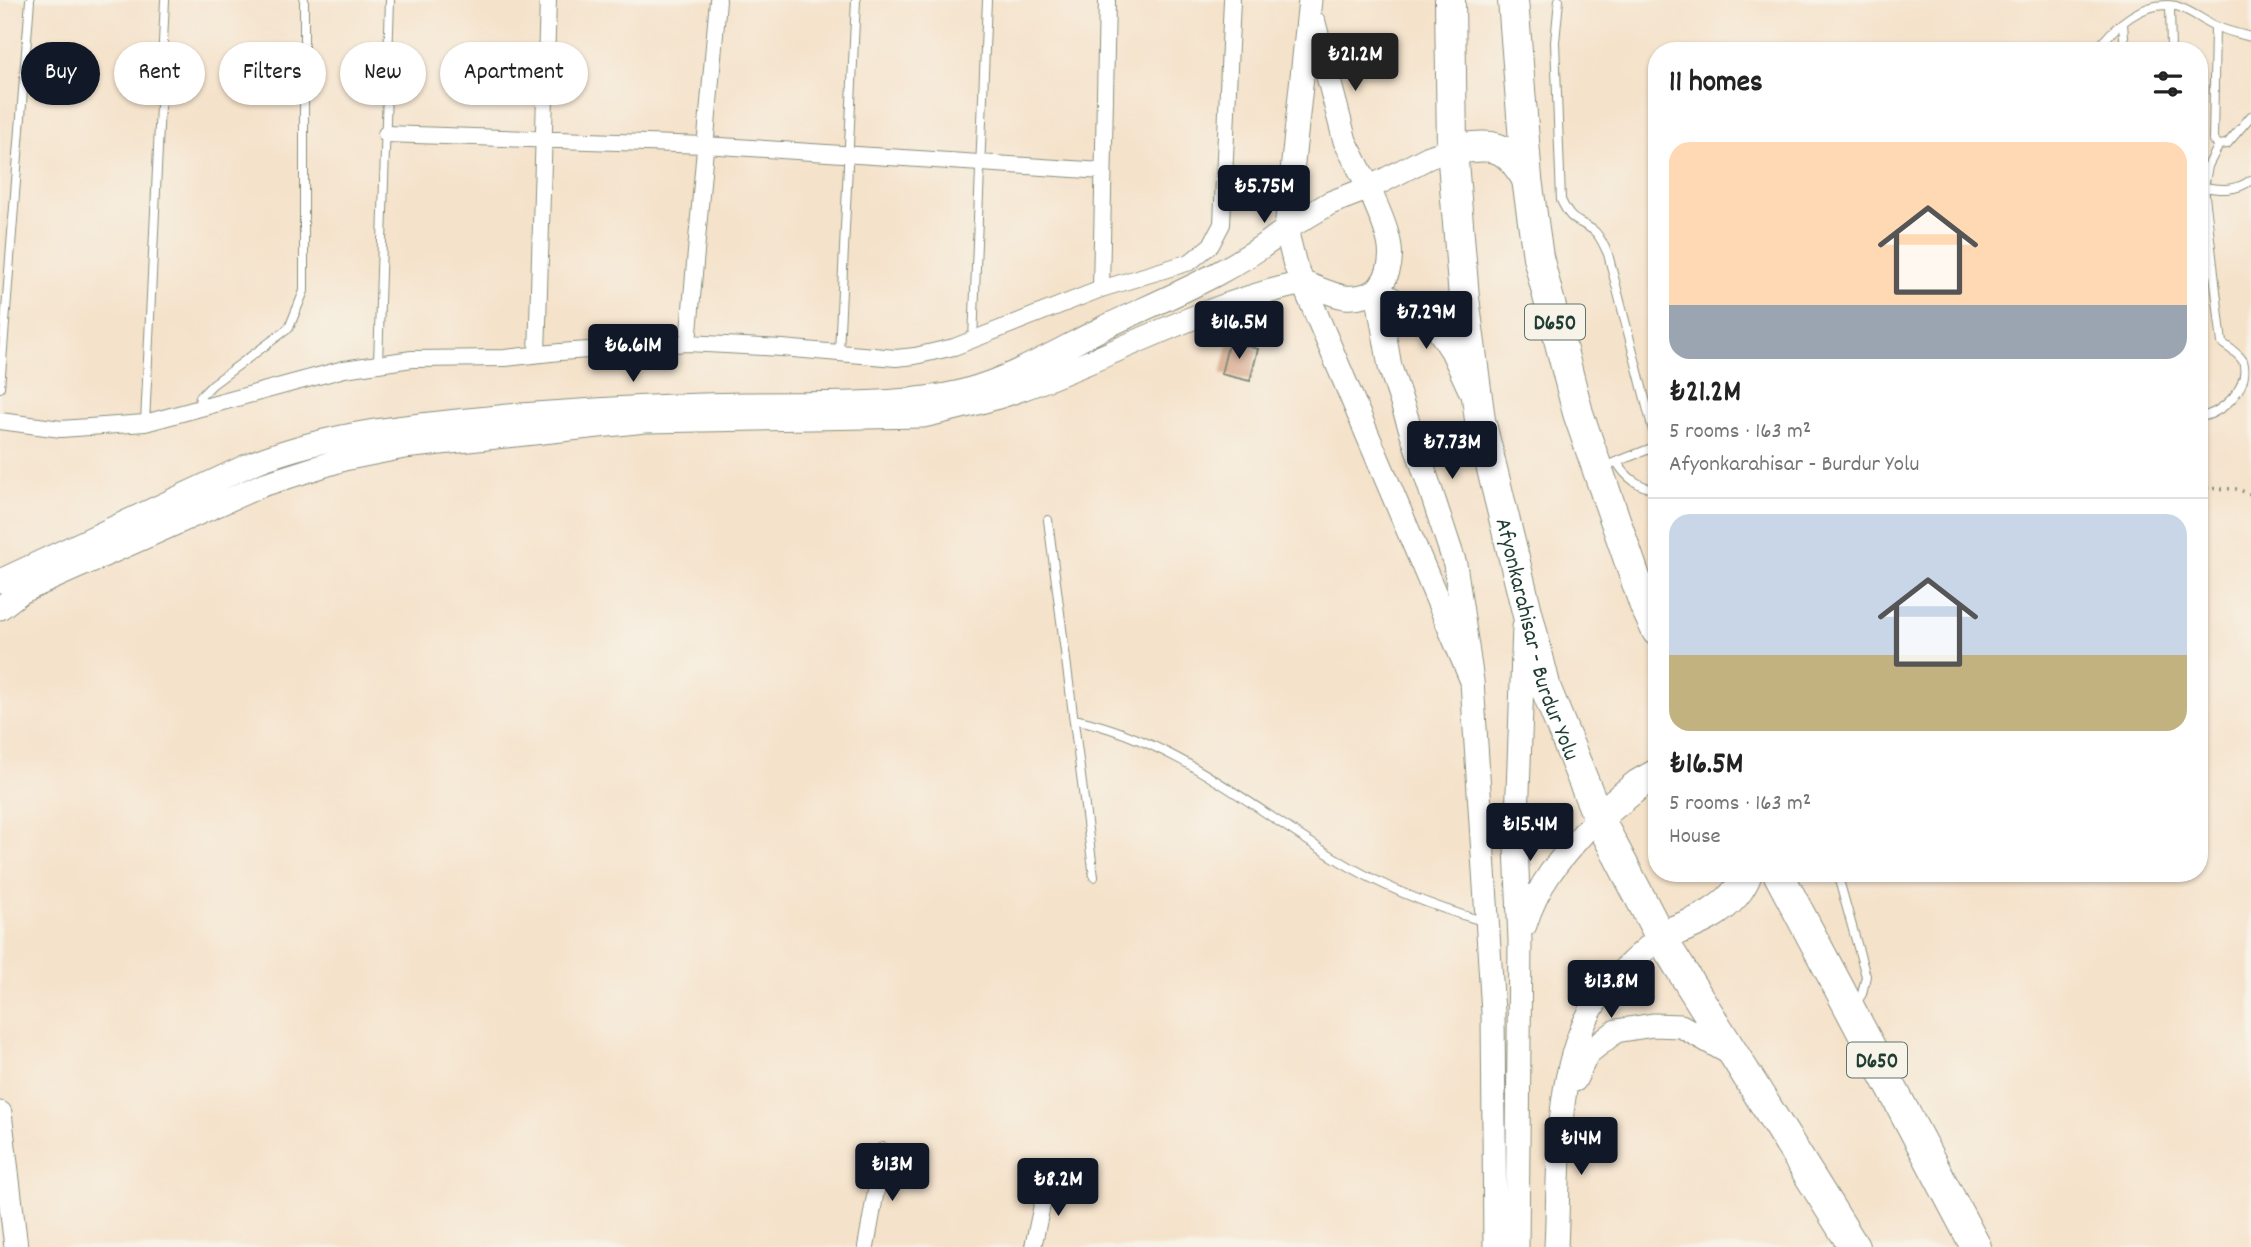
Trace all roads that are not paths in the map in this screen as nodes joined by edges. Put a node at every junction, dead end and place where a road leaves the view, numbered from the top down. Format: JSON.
{"nodes":[{"id":1,"x":30,"y":0,"type":"edge"},
{"id":2,"x":165,"y":0,"type":"edge"},
{"id":3,"x":304,"y":0,"type":"edge"},
{"id":4,"x":390,"y":0,"type":"edge"},
{"id":5,"x":548,"y":0,"type":"edge"},
{"id":6,"x":718,"y":0,"type":"edge"},
{"id":7,"x":856,"y":0,"type":"edge"},
{"id":8,"x":987,"y":0,"type":"edge"},
{"id":9,"x":1107,"y":0,"type":"edge"},
{"id":10,"x":1232,"y":0,"type":"edge"},
{"id":11,"x":1450,"y":0,"type":"edge"},
{"id":12,"x":1513,"y":0,"type":"edge"},
{"id":13,"x":1559,"y":0,"type":"edge"},
{"id":14,"x":1310,"y":5,"type":"edge"},
{"id":15,"x":2169,"y":5,"type":"junction"},
{"id":16,"x":2123,"y":23,"type":"junction"},
{"id":17,"x":2215,"y":26,"type":"junction"},
{"id":18,"x":2251,"y":37,"type":"edge"},
{"id":19,"x":2105,"y":42,"type":"edge"},
{"id":20,"x":2124,"y":42,"type":"edge"},
{"id":21,"x":2171,"y":42,"type":"edge"},
{"id":22,"x":2251,"y":117,"type":"edge"},
{"id":23,"x":386,"y":134,"type":"junction"},
{"id":24,"x":544,"y":139,"type":"junction"},
{"id":25,"x":705,"y":145,"type":"junction"},
{"id":26,"x":2219,"y":145,"type":"junction"},
{"id":27,"x":1452,"y":149,"type":"junction"},
{"id":28,"x":848,"y":154,"type":"junction"},
{"id":29,"x":981,"y":163,"type":"junction"},
{"id":30,"x":2208,"y":166,"type":"edge"},
{"id":31,"x":1103,"y":171,"type":"junction"},
{"id":32,"x":1527,"y":179,"type":"junction"},
{"id":33,"x":2251,"y":180,"type":"edge"},
{"id":34,"x":1369,"y":188,"type":"junction"},
{"id":35,"x":2208,"y":188,"type":"edge"},
{"id":36,"x":2208,"y":222,"type":"edge"},
{"id":37,"x":1286,"y":229,"type":"junction"},
{"id":38,"x":0,"y":238,"type":"edge"},
{"id":39,"x":12,"y":238,"type":"junction"},
{"id":40,"x":1303,"y":283,"type":"junction"},
{"id":41,"x":1101,"y":289,"type":"junction"},
{"id":42,"x":1377,"y":291,"type":"junction"},
{"id":43,"x":973,"y":340,"type":"junction"},
{"id":44,"x":688,"y":344,"type":"junction"},
{"id":45,"x":839,"y":352,"type":"junction"},
{"id":46,"x":537,"y":354,"type":"junction"},
{"id":47,"x":378,"y":363,"type":"junction"},
{"id":48,"x":0,"y":388,"type":"edge"},
{"id":49,"x":1478,"y":407,"type":"junction"},
{"id":50,"x":198,"y":409,"type":"junction"},
{"id":51,"x":1648,"y":411,"type":"edge"},
{"id":52,"x":2208,"y":416,"type":"edge"},
{"id":53,"x":0,"y":421,"type":"edge"},
{"id":54,"x":145,"y":424,"type":"junction"},
{"id":55,"x":1648,"y":450,"type":"edge"},
{"id":56,"x":1607,"y":466,"type":"junction"},
{"id":57,"x":1648,"y":488,"type":"edge"},
{"id":58,"x":1048,"y":520,"type":"dead end"},
{"id":59,"x":0,"y":581,"type":"edge"},
{"id":60,"x":1648,"y":598,"type":"edge"},
{"id":61,"x":0,"y":608,"type":"edge"},
{"id":62,"x":1525,"y":610,"type":"junction"},
{"id":63,"x":1472,"y":681,"type":"junction"},
{"id":64,"x":1074,"y":719,"type":"junction"},
{"id":65,"x":1648,"y":779,"type":"edge"},
{"id":66,"x":1598,"y":817,"type":"junction"},
{"id":67,"x":1094,"y":877,"type":"dead end"},
{"id":68,"x":1744,"y":882,"type":"edge"},
{"id":69,"x":1783,"y":882,"type":"edge"},
{"id":70,"x":1840,"y":882,"type":"edge"},
{"id":71,"x":1487,"y":922,"type":"junction"},
{"id":72,"x":1660,"y":936,"type":"junction"},
{"id":73,"x":1520,"y":942,"type":"junction"},
{"id":74,"x":1851,"y":1012,"type":"junction"},
{"id":75,"x":1733,"y":1055,"type":"junction"},
{"id":76,"x":1563,"y":1105,"type":"junction"},
{"id":77,"x":0,"y":1113,"type":"edge"},
{"id":78,"x":883,"y":1151,"type":"dead end"},
{"id":79,"x":1047,"y":1182,"type":"dead end"},
{"id":80,"x":16,"y":1247,"type":"edge"},
{"id":81,"x":866,"y":1247,"type":"edge"},
{"id":82,"x":1033,"y":1247,"type":"edge"},
{"id":83,"x":1495,"y":1247,"type":"edge"},
{"id":84,"x":1517,"y":1247,"type":"edge"},
{"id":85,"x":1556,"y":1247,"type":"edge"},
{"id":86,"x":1854,"y":1247,"type":"edge"},
{"id":87,"x":1976,"y":1247,"type":"edge"}],
"edges":[{"from":1,"to":39,"type":"lane"},
{"from":2,"to":54,"type":"lane"},
{"from":3,"to":50,"type":"lane"},
{"from":4,"to":23,"type":"lane"},
{"from":5,"to":24,"type":"street"},
{"from":6,"to":25,"type":"street"},
{"from":7,"to":28,"type":"lane"},
{"from":8,"to":29,"type":"lane"},
{"from":9,"to":31,"type":"street"},
{"from":10,"to":41,"type":"street"},
{"from":11,"to":27,"type":"highway","name":"Afyonkarahisar - Burdur Yolu"},
{"from":12,"to":32,"type":"highway","number":"D650"},
{"from":13,"to":51,"type":"lane"},
{"from":14,"to":34,"type":"main road"},
{"from":14,"to":37,"type":"main road"},
{"from":15,"to":16,"type":"lane"},
{"from":15,"to":17,"type":"lane"},
{"from":15,"to":21,"type":"lane"},
{"from":16,"to":19,"type":"lane"},
{"from":16,"to":20,"type":"lane"},
{"from":17,"to":18,"type":"lane"},
{"from":17,"to":26,"type":"lane"},
{"from":22,"to":26,"type":"lane"},
{"from":23,"to":24,"type":"street"},
{"from":23,"to":47,"type":"lane"},
{"from":24,"to":25,"type":"street"},
{"from":24,"to":46,"type":"street"},
{"from":25,"to":28,"type":"street"},
{"from":25,"to":44,"type":"street"},
{"from":26,"to":30,"type":"lane"},
{"from":27,"to":32,"type":"highway"},
{"from":27,"to":34,"type":"main road"},
{"from":27,"to":49,"type":"highway","name":"Afyonkarahisar - Burdur Yolu"},
{"from":28,"to":29,"type":"street"},
{"from":28,"to":45,"type":"lane"},
{"from":29,"to":31,"type":"street"},
{"from":29,"to":43,"type":"lane"},
{"from":31,"to":41,"type":"street"},
{"from":32,"to":56,"type":"highway","number":"D650"},
{"from":33,"to":35,"type":"lane"},
{"from":34,"to":37,"type":"main road"},
{"from":34,"to":42,"type":"main road"},
{"from":36,"to":52,"type":"lane"},
{"from":37,"to":40,"type":"main road"},
{"from":37,"to":59,"type":"main road"},
{"from":38,"to":39,"type":"lane"},
{"from":39,"to":48,"type":"lane"},
{"from":40,"to":42,"type":"main road"},
{"from":40,"to":61,"type":"main road"},
{"from":40,"to":63,"type":"main road"},
{"from":41,"to":43,"type":"street"},
{"from":42,"to":49,"type":"main road"},
{"from":42,"to":63,"type":"main road"},
{"from":43,"to":45,"type":"street"},
{"from":44,"to":45,"type":"street"},
{"from":44,"to":46,"type":"street"},
{"from":46,"to":47,"type":"street"},
{"from":47,"to":50,"type":"street"},
{"from":49,"to":62,"type":"highway","name":"Afyonkarahisar - Burdur Yolu"},
{"from":50,"to":54,"type":"street"},
{"from":53,"to":54,"type":"street"},
{"from":55,"to":56,"type":"lane"},
{"from":56,"to":57,"type":"lane"},
{"from":56,"to":60,"type":"highway","number":"D650"},
{"from":58,"to":64,"type":"lane"},
{"from":62,"to":66,"type":"highway","name":"Afyonkarahisar - Burdur Yolu"},
{"from":62,"to":73,"type":"main road"},
{"from":63,"to":71,"type":"main road"},
{"from":64,"to":67,"type":"lane"},
{"from":64,"to":71,"type":"lane"},
{"from":65,"to":66,"type":"highway"},
{"from":66,"to":72,"type":"highway","name":"Afyonkarahisar - Burdur Yolu"},
{"from":66,"to":73,"type":"main road"},
{"from":68,"to":72,"type":"highway"},
{"from":69,"to":74,"type":"highway","number":"D650"},
{"from":70,"to":74,"type":"lane"},
{"from":71,"to":83,"type":"main road"},
{"from":72,"to":75,"type":"highway","name":"Afyonkarahisar - Burdur Yolu"},
{"from":72,"to":76,"type":"main road"},
{"from":73,"to":84,"type":"main road"},
{"from":74,"to":87,"type":"highway","number":"D650"},
{"from":75,"to":76,"type":"main road"},
{"from":75,"to":86,"type":"highway","name":"Afyonkarahisar - Burdur Yolu"},
{"from":76,"to":85,"type":"main road"},
{"from":77,"to":80,"type":"main road"},
{"from":78,"to":81,"type":"street"},
{"from":79,"to":82,"type":"street"}]}
